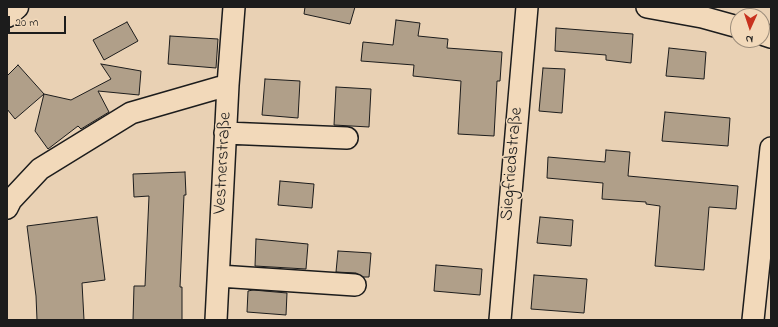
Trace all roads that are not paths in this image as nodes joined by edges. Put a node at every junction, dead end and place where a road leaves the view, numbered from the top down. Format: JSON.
{"nodes":[{"id":1,"x":17,"y":7,"type":"edge"},
{"id":2,"x":234,"y":7,"type":"edge"},
{"id":3,"x":527,"y":7,"type":"edge"},
{"id":4,"x":647,"y":7,"type":"edge"},
{"id":5,"x":7,"y":16,"type":"edge"},
{"id":6,"x":730,"y":25,"type":"edge"},
{"id":7,"x":228,"y":85,"type":"junction"},
{"id":8,"x":225,"y":133,"type":"junction"},
{"id":9,"x":347,"y":138,"type":"dead end"},
{"id":10,"x":771,"y":148,"type":"edge"},
{"id":11,"x":7,"y":208,"type":"edge"},
{"id":12,"x":218,"y":276,"type":"junction"},
{"id":13,"x":355,"y":285,"type":"dead end"},
{"id":14,"x":216,"y":320,"type":"edge"},
{"id":15,"x":500,"y":320,"type":"edge"},
{"id":16,"x":753,"y":320,"type":"edge"}],
"edges":[{"from":1,"to":5,"type":"main road"},
{"from":2,"to":7,"type":"street","name":"Vestnerstraße"},
{"from":3,"to":15,"type":"street","name":"Siegfriedstraße"},
{"from":4,"to":6,"type":"street"},
{"from":7,"to":8,"type":"street","name":"Vestnerstraße"},
{"from":7,"to":11,"type":"street"},
{"from":8,"to":9,"type":"street"},
{"from":8,"to":12,"type":"street","name":"Vestnerstraße"},
{"from":10,"to":16,"type":"street"},
{"from":12,"to":13,"type":"street"},
{"from":12,"to":14,"type":"street","name":"Vestnerstraße"}]}
